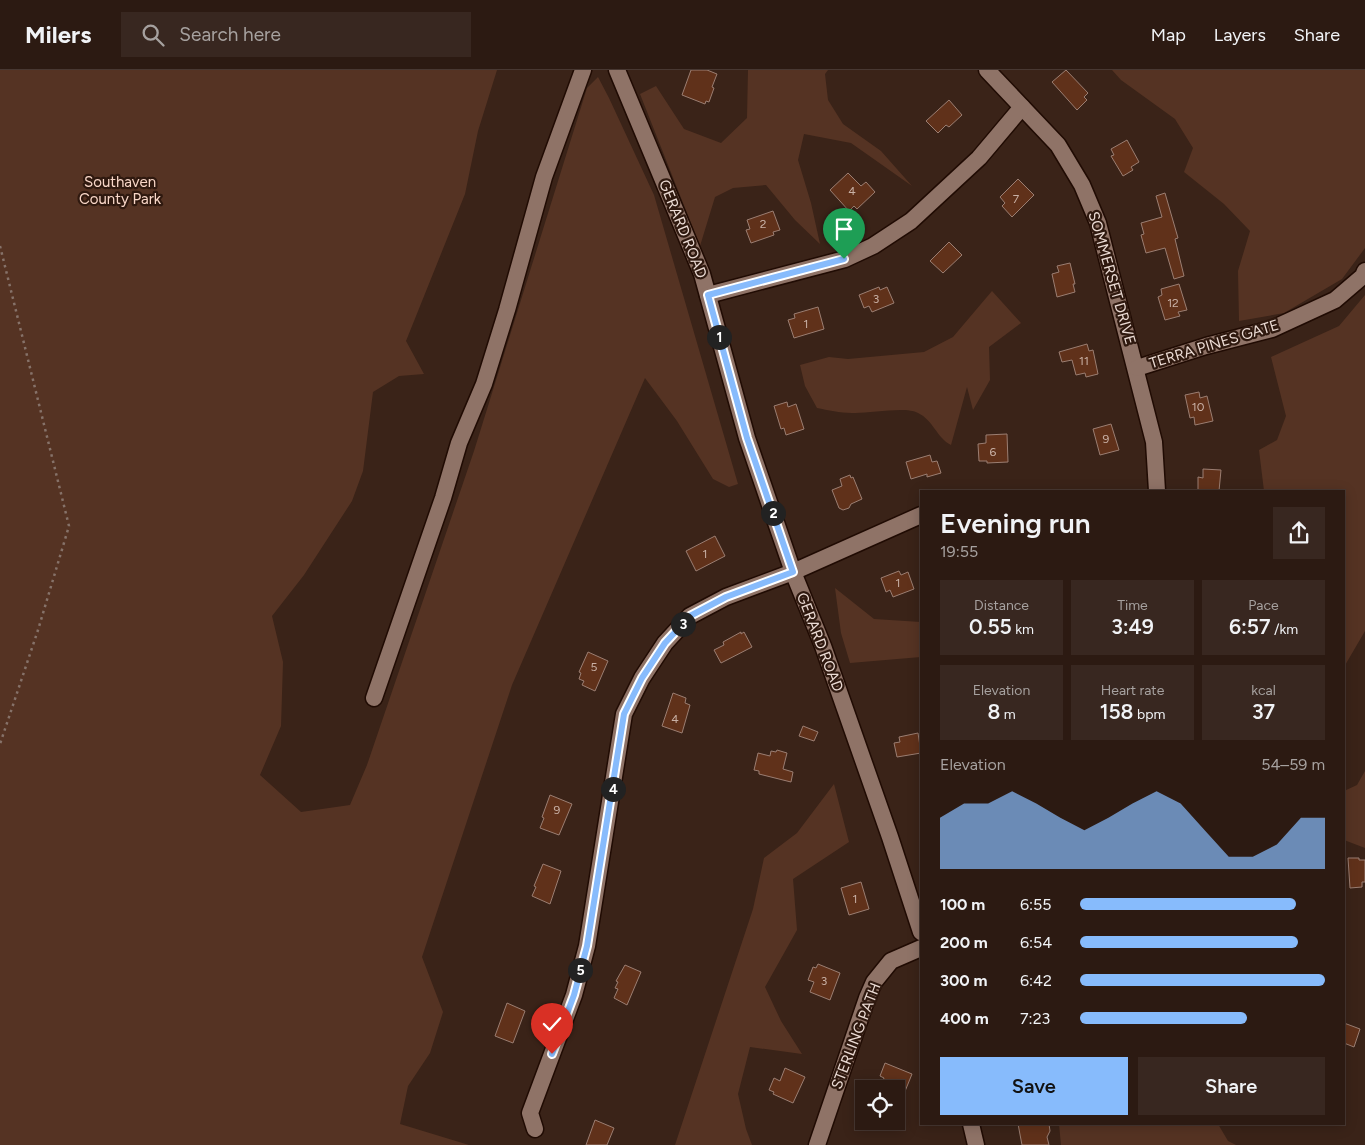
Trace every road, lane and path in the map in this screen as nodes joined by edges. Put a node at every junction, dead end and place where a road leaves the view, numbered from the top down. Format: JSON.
{"nodes":[{"id":1,"x":583,"y":70,"type":"edge"},
{"id":2,"x":617,"y":70,"type":"edge"},
{"id":3,"x":987,"y":70,"type":"edge"},
{"id":4,"x":1022,"y":107,"type":"junction"},
{"id":5,"x":0,"y":246,"type":"edge"},
{"id":6,"x":1365,"y":271,"type":"edge"},
{"id":7,"x":708,"y":295,"type":"junction"},
{"id":8,"x":1136,"y":368,"type":"junction"},
{"id":9,"x":1156,"y":490,"type":"edge"},
{"id":10,"x":920,"y":515,"type":"edge"},
{"id":11,"x":793,"y":572,"type":"junction"},
{"id":12,"x":374,"y":698,"type":"dead end"},
{"id":13,"x":0,"y":744,"type":"edge"},
{"id":14,"x":920,"y":929,"type":"edge"},
{"id":15,"x":920,"y":948,"type":"edge"},
{"id":16,"x":971,"y":1125,"type":"edge"},
{"id":17,"x":535,"y":1130,"type":"dead end"},
{"id":18,"x":817,"y":1145,"type":"edge"},
{"id":19,"x":976,"y":1145,"type":"edge"}],
"edges":[{"from":1,"to":12,"type":"street"},
{"from":2,"to":7,"type":"street","name":"GERARD ROAD"},
{"from":3,"to":4,"type":"street","name":"SOMMERSET DRIVE"},
{"from":4,"to":7,"type":"street"},
{"from":4,"to":8,"type":"street","name":"SOMMERSET DRIVE"},
{"from":5,"to":13,"type":"path"},
{"from":6,"to":8,"type":"street","name":"TERRA PINES GATE"},
{"from":7,"to":11,"type":"street","name":"GERARD ROAD"},
{"from":8,"to":9,"type":"street","name":"SOMMERSET DRIVE"},
{"from":10,"to":11,"type":"street"},
{"from":11,"to":14,"type":"street","name":"GERARD ROAD"},
{"from":11,"to":17,"type":"street"},
{"from":15,"to":18,"type":"street","name":"STERLING PATH"},
{"from":16,"to":19,"type":"street"}]}
